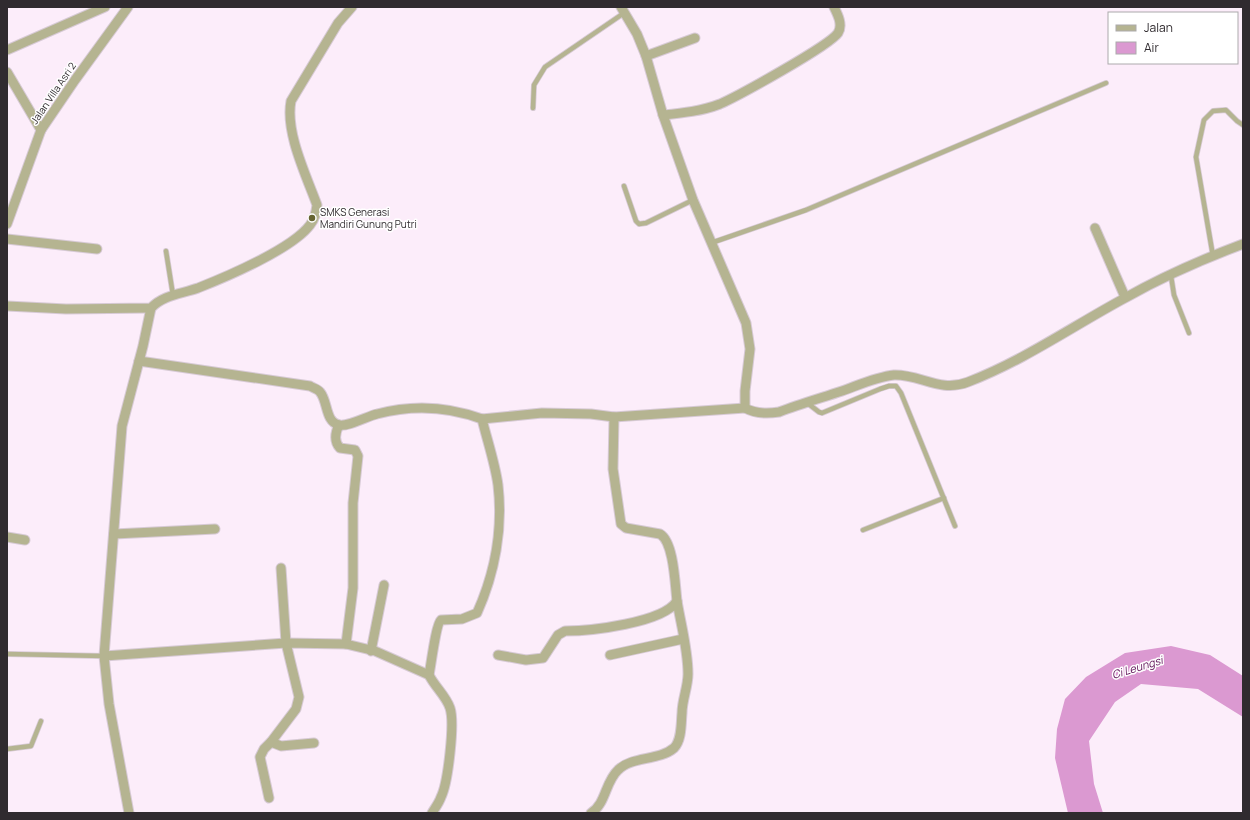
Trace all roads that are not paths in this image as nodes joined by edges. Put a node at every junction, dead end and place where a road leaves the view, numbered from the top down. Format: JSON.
{"nodes":[{"id":1,"x":105,"y":7,"type":"edge"},
{"id":2,"x":128,"y":7,"type":"edge"},
{"id":3,"x":352,"y":7,"type":"edge"},
{"id":4,"x":834,"y":7,"type":"edge"},
{"id":5,"x":623,"y":10,"type":"edge"},
{"id":6,"x":695,"y":38,"type":"dead end"},
{"id":7,"x":7,"y":50,"type":"edge"},
{"id":8,"x":646,"y":56,"type":"junction"},
{"id":9,"x":7,"y":72,"type":"edge"},
{"id":10,"x":1106,"y":83,"type":"dead end"},
{"id":11,"x":533,"y":108,"type":"dead end"},
{"id":12,"x":663,"y":115,"type":"junction"},
{"id":13,"x":1243,"y":125,"type":"edge"},
{"id":14,"x":41,"y":130,"type":"junction"},
{"id":15,"x":624,"y":186,"type":"dead end"},
{"id":16,"x":693,"y":200,"type":"junction"},
{"id":17,"x":7,"y":224,"type":"edge"},
{"id":18,"x":1095,"y":228,"type":"dead end"},
{"id":19,"x":7,"y":239,"type":"edge"},
{"id":20,"x":711,"y":243,"type":"junction"},
{"id":21,"x":1243,"y":244,"type":"edge"},
{"id":22,"x":97,"y":248,"type":"dead end"},
{"id":23,"x":166,"y":251,"type":"dead end"},
{"id":24,"x":1213,"y":256,"type":"junction"},
{"id":25,"x":1171,"y":276,"type":"junction"},
{"id":26,"x":172,"y":295,"type":"junction"},
{"id":27,"x":1125,"y":297,"type":"junction"},
{"id":28,"x":7,"y":306,"type":"edge"},
{"id":29,"x":151,"y":308,"type":"junction"},
{"id":30,"x":1189,"y":333,"type":"dead end"},
{"id":31,"x":139,"y":361,"type":"junction"},
{"id":32,"x":806,"y":402,"type":"junction"},
{"id":33,"x":745,"y":408,"type":"junction"},
{"id":34,"x":614,"y":417,"type":"junction"},
{"id":35,"x":482,"y":419,"type":"junction"},
{"id":36,"x":339,"y":425,"type":"junction"},
{"id":37,"x":944,"y":498,"type":"junction"},
{"id":38,"x":955,"y":526,"type":"dead end"},
{"id":39,"x":215,"y":529,"type":"dead end"},
{"id":40,"x":863,"y":530,"type":"dead end"},
{"id":41,"x":114,"y":534,"type":"junction"},
{"id":42,"x":7,"y":537,"type":"edge"},
{"id":43,"x":25,"y":540,"type":"dead end"},
{"id":44,"x":281,"y":568,"type":"dead end"},
{"id":45,"x":384,"y":585,"type":"dead end"},
{"id":46,"x":676,"y":602,"type":"junction"},
{"id":47,"x":683,"y":639,"type":"junction"},
{"id":48,"x":286,"y":642,"type":"junction"},
{"id":49,"x":346,"y":644,"type":"junction"},
{"id":50,"x":371,"y":651,"type":"junction"},
{"id":51,"x":7,"y":654,"type":"edge"},
{"id":52,"x":498,"y":655,"type":"dead end"},
{"id":53,"x":610,"y":655,"type":"dead end"},
{"id":54,"x":104,"y":656,"type":"junction"},
{"id":55,"x":429,"y":675,"type":"junction"},
{"id":56,"x":41,"y":721,"type":"dead end"},
{"id":57,"x":272,"y":742,"type":"junction"},
{"id":58,"x":314,"y":743,"type":"dead end"},
{"id":59,"x":7,"y":749,"type":"edge"},
{"id":60,"x":269,"y":798,"type":"dead end"},
{"id":61,"x":598,"y":812,"type":"edge"},
{"id":62,"x":128,"y":813,"type":"edge"},
{"id":63,"x":432,"y":813,"type":"edge"}],
"edges":[{"from":1,"to":7,"type":"street"},
{"from":2,"to":14,"type":"street","name":"Jalan Villa Asri 2"},
{"from":3,"to":26,"type":"street"},
{"from":4,"to":12,"type":"street"},
{"from":5,"to":8,"type":"street"},
{"from":5,"to":11,"type":"lane"},
{"from":6,"to":8,"type":"street"},
{"from":8,"to":12,"type":"street"},
{"from":9,"to":14,"type":"street"},
{"from":10,"to":20,"type":"lane"},
{"from":12,"to":16,"type":"street"},
{"from":13,"to":24,"type":"lane"},
{"from":14,"to":17,"type":"street","name":"Jalan Villa Asri 2"},
{"from":15,"to":16,"type":"lane"},
{"from":16,"to":20,"type":"street"},
{"from":18,"to":27,"type":"street"},
{"from":19,"to":22,"type":"street"},
{"from":20,"to":33,"type":"street"},
{"from":21,"to":24,"type":"street"},
{"from":23,"to":26,"type":"lane"},
{"from":24,"to":25,"type":"street"},
{"from":25,"to":27,"type":"street"},
{"from":25,"to":30,"type":"lane"},
{"from":26,"to":29,"type":"street"},
{"from":27,"to":32,"type":"street"},
{"from":28,"to":29,"type":"street"},
{"from":29,"to":31,"type":"street"},
{"from":31,"to":36,"type":"street"},
{"from":31,"to":41,"type":"street"},
{"from":32,"to":33,"type":"street"},
{"from":32,"to":37,"type":"lane"},
{"from":33,"to":34,"type":"street"},
{"from":34,"to":35,"type":"street"},
{"from":34,"to":46,"type":"street"},
{"from":35,"to":36,"type":"street"},
{"from":35,"to":55,"type":"street"},
{"from":36,"to":49,"type":"street"},
{"from":37,"to":38,"type":"lane"},
{"from":37,"to":40,"type":"lane"},
{"from":39,"to":41,"type":"street"},
{"from":41,"to":54,"type":"street"},
{"from":42,"to":43,"type":"street"},
{"from":44,"to":48,"type":"street"},
{"from":45,"to":50,"type":"street"},
{"from":46,"to":47,"type":"street"},
{"from":46,"to":52,"type":"street"},
{"from":47,"to":53,"type":"street"},
{"from":47,"to":61,"type":"street"},
{"from":48,"to":49,"type":"street"},
{"from":48,"to":54,"type":"street"},
{"from":48,"to":57,"type":"street"},
{"from":49,"to":50,"type":"street"},
{"from":50,"to":55,"type":"street"},
{"from":51,"to":54,"type":"lane"},
{"from":54,"to":62,"type":"street"},
{"from":55,"to":63,"type":"street"},
{"from":56,"to":59,"type":"lane"},
{"from":57,"to":58,"type":"street"},
{"from":57,"to":60,"type":"street"}]}
